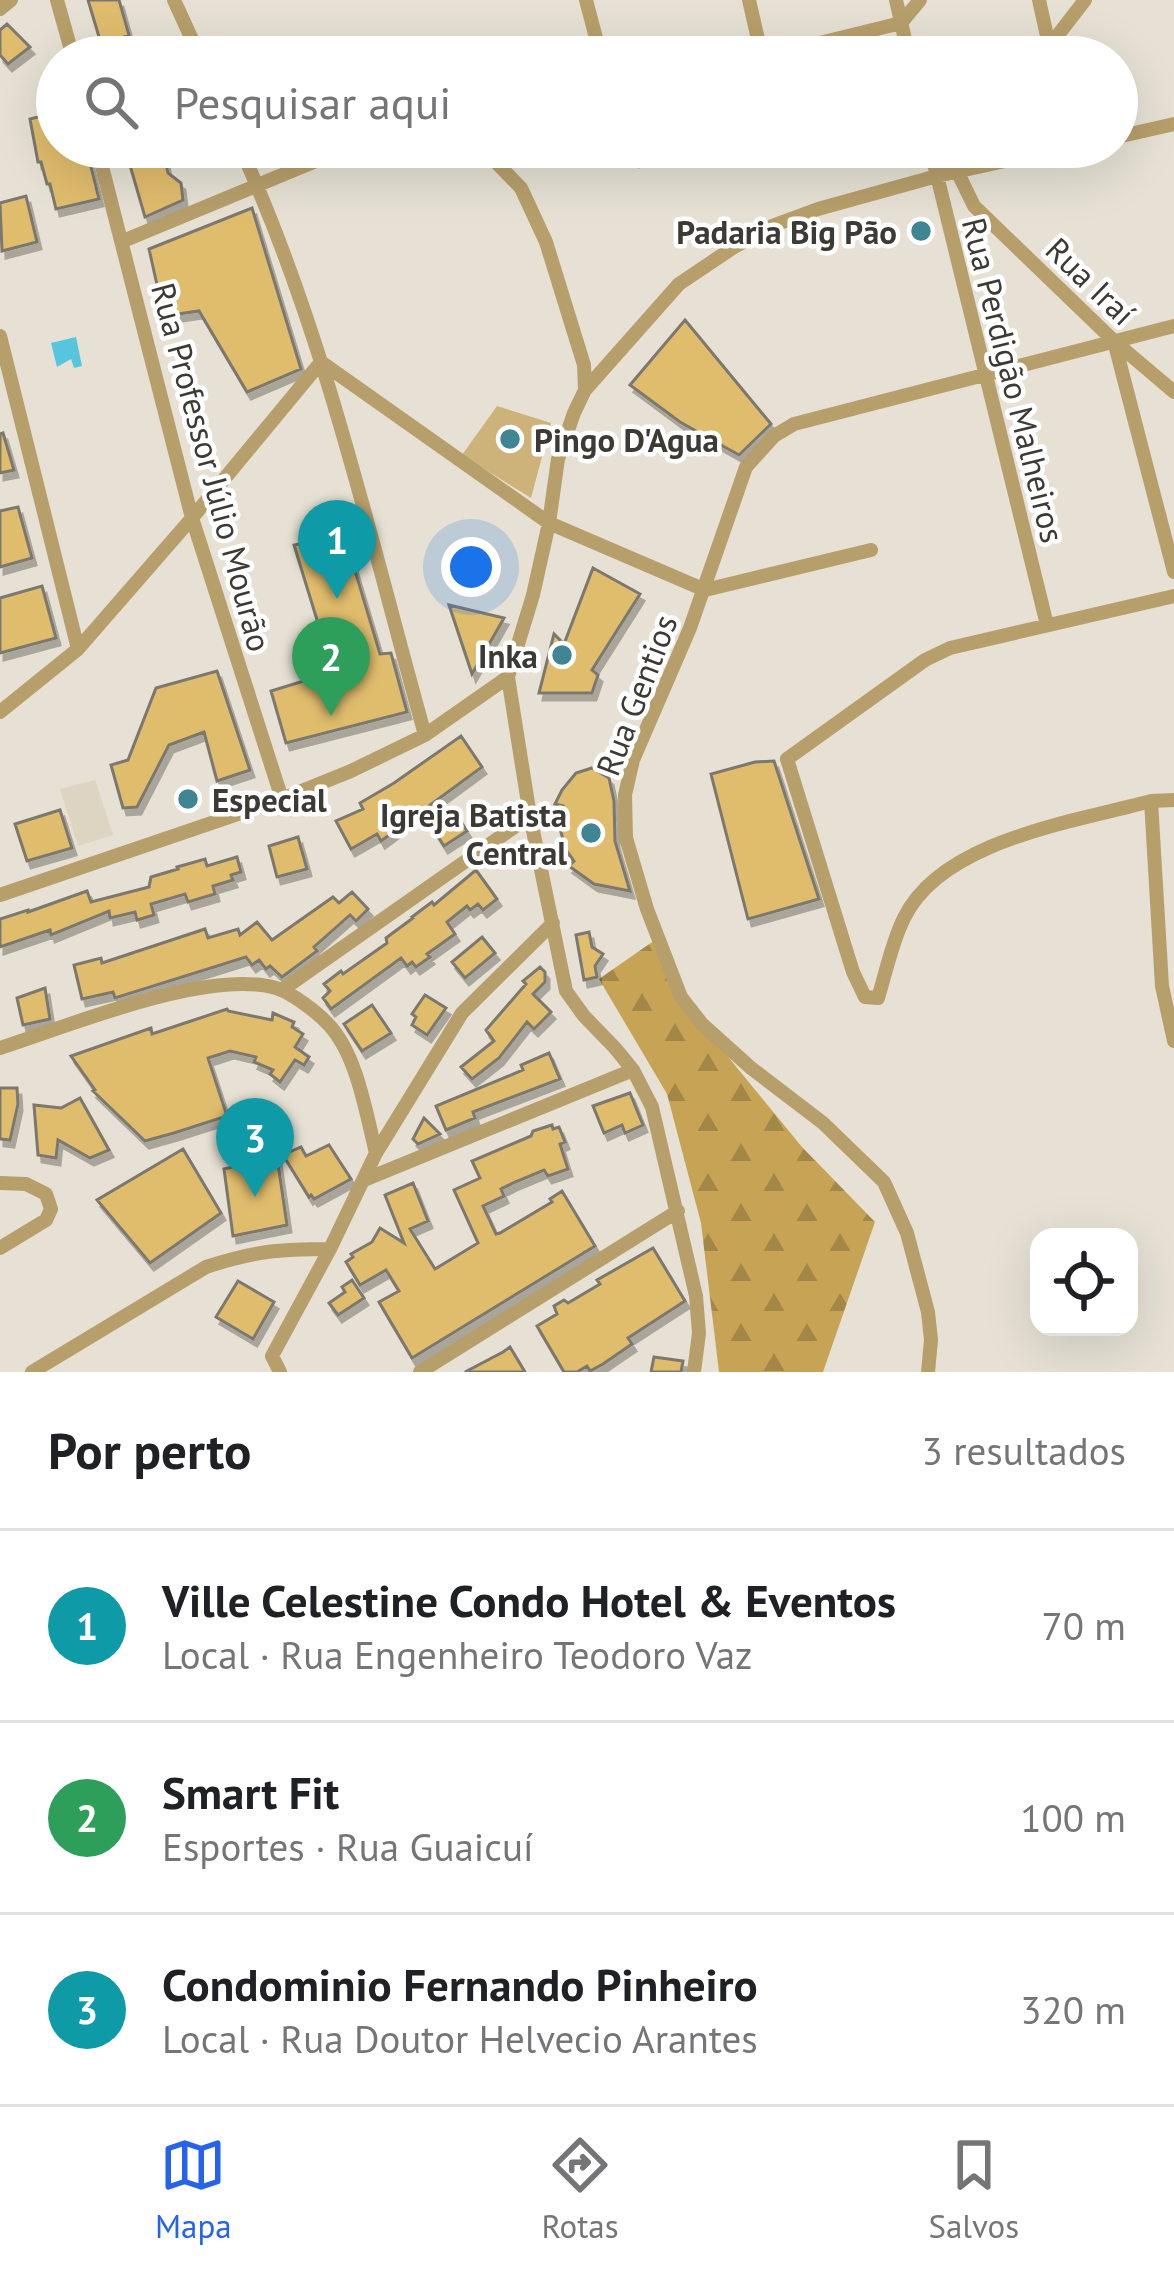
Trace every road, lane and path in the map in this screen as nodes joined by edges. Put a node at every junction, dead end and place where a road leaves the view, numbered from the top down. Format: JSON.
{"nodes":[{"id":1,"x":11,"y":0,"type":"edge"},
{"id":2,"x":57,"y":0,"type":"edge"},
{"id":3,"x":174,"y":0,"type":"edge"},
{"id":4,"x":586,"y":0,"type":"edge"},
{"id":5,"x":749,"y":0,"type":"edge"},
{"id":6,"x":896,"y":0,"type":"edge"},
{"id":7,"x":920,"y":0,"type":"edge"},
{"id":8,"x":1039,"y":0,"type":"edge"},
{"id":9,"x":1085,"y":0,"type":"edge"},
{"id":10,"x":0,"y":9,"type":"edge"},
{"id":11,"x":901,"y":23,"type":"junction"},
{"id":12,"x":67,"y":36,"type":"edge"},
{"id":13,"x":190,"y":36,"type":"edge"},
{"id":14,"x":595,"y":36,"type":"edge"},
{"id":15,"x":757,"y":36,"type":"edge"},
{"id":16,"x":848,"y":36,"type":"edge"},
{"id":17,"x":904,"y":36,"type":"edge"},
{"id":18,"x":1043,"y":36,"type":"edge"},
{"id":19,"x":1057,"y":36,"type":"edge"},
{"id":20,"x":1174,"y":124,"type":"edge"},
{"id":21,"x":1138,"y":132,"type":"edge"},
{"id":22,"x":103,"y":168,"type":"edge"},
{"id":23,"x":250,"y":168,"type":"edge"},
{"id":24,"x":300,"y":168,"type":"edge"},
{"id":25,"x":502,"y":168,"type":"edge"},
{"id":26,"x":935,"y":168,"type":"edge"},
{"id":27,"x":959,"y":168,"type":"edge"},
{"id":28,"x":971,"y":168,"type":"edge"},
{"id":29,"x":957,"y":171,"type":"junction"},
{"id":30,"x":937,"y":176,"type":"junction"},
{"id":31,"x":259,"y":187,"type":"junction"},
{"id":32,"x":123,"y":241,"type":"junction"},
{"id":33,"x":1090,"y":318,"type":"junction"},
{"id":34,"x":1174,"y":326,"type":"edge"},
{"id":35,"x":0,"y":336,"type":"edge"},
{"id":36,"x":1114,"y":341,"type":"junction"},
{"id":37,"x":1076,"y":351,"type":"junction"},
{"id":38,"x":321,"y":362,"type":"junction"},
{"id":39,"x":985,"y":374,"type":"junction"},
{"id":40,"x":585,"y":390,"type":"junction"},
{"id":41,"x":1174,"y":392,"type":"edge"},
{"id":42,"x":192,"y":518,"type":"junction"},
{"id":43,"x":549,"y":523,"type":"junction"},
{"id":44,"x":871,"y":550,"type":"dead end"},
{"id":45,"x":1174,"y":572,"type":"edge"},
{"id":46,"x":705,"y":590,"type":"junction"},
{"id":47,"x":1174,"y":596,"type":"edge"},
{"id":48,"x":1047,"y":626,"type":"junction"},
{"id":49,"x":78,"y":649,"type":"junction"},
{"id":50,"x":508,"y":677,"type":"junction"},
{"id":51,"x":0,"y":712,"type":"edge"},
{"id":52,"x":424,"y":735,"type":"junction"},
{"id":53,"x":282,"y":799,"type":"junction"},
{"id":54,"x":1174,"y":800,"type":"edge"},
{"id":55,"x":1151,"y":801,"type":"junction"},
{"id":56,"x":530,"y":815,"type":"junction"},
{"id":57,"x":0,"y":895,"type":"edge"},
{"id":58,"x":554,"y":923,"type":"junction"},
{"id":59,"x":282,"y":990,"type":"junction"},
{"id":60,"x":1174,"y":1041,"type":"edge"},
{"id":61,"x":0,"y":1048,"type":"edge"},
{"id":62,"x":632,"y":1070,"type":"junction"},
{"id":63,"x":376,"y":1153,"type":"junction"},
{"id":64,"x":364,"y":1180,"type":"junction"},
{"id":65,"x":0,"y":1183,"type":"edge"},
{"id":66,"x":678,"y":1210,"type":"junction"},
{"id":67,"x":0,"y":1248,"type":"edge"},
{"id":68,"x":330,"y":1249,"type":"junction"},
{"id":69,"x":32,"y":1372,"type":"edge"},
{"id":70,"x":280,"y":1372,"type":"edge"},
{"id":71,"x":420,"y":1372,"type":"edge"},
{"id":72,"x":694,"y":1372,"type":"edge"},
{"id":73,"x":928,"y":1372,"type":"edge"}],
"edges":[{"from":1,"to":10,"type":"street"},
{"from":2,"to":12,"type":"street"},
{"from":3,"to":13,"type":"street"},
{"from":4,"to":14,"type":"street"},
{"from":5,"to":15,"type":"street"},
{"from":6,"to":11,"type":"street"},
{"from":7,"to":11,"type":"street"},
{"from":8,"to":18,"type":"street"},
{"from":9,"to":19,"type":"street"},
{"from":11,"to":16,"type":"street"},
{"from":11,"to":17,"type":"street"},
{"from":20,"to":21,"type":"street"},
{"from":22,"to":32,"type":"street","name":"Rua Professor Júlio Mourão"},
{"from":23,"to":31,"type":"street"},
{"from":24,"to":31,"type":"street"},
{"from":25,"to":40,"type":"street"},
{"from":26,"to":30,"type":"street","name":"Rua Perdigão Malheiros"},
{"from":27,"to":29,"type":"street"},
{"from":28,"to":29,"type":"street"},
{"from":29,"to":30,"type":"street"},
{"from":29,"to":33,"type":"street","name":"Rua Iraí"},
{"from":30,"to":39,"type":"street","name":"Rua Perdigão Malheiros"},
{"from":30,"to":40,"type":"street"},
{"from":31,"to":32,"type":"street"},
{"from":31,"to":38,"type":"street"},
{"from":32,"to":42,"type":"street","name":"Rua Professor Júlio Mourão"},
{"from":33,"to":36,"type":"street","name":"Rua Iraí"},
{"from":33,"to":37,"type":"street"},
{"from":34,"to":36,"type":"street","name":"Rua Gentios"},
{"from":35,"to":49,"type":"street"},
{"from":36,"to":37,"type":"street","name":"Rua Gentios"},
{"from":36,"to":41,"type":"street","name":"Rua Iraí"},
{"from":36,"to":45,"type":"street"},
{"from":37,"to":39,"type":"street","name":"Rua Gentios"},
{"from":38,"to":42,"type":"street"},
{"from":38,"to":43,"type":"street"},
{"from":38,"to":52,"type":"street"},
{"from":39,"to":46,"type":"street","name":"Rua Gentios"},
{"from":39,"to":48,"type":"street","name":"Rua Perdigão Malheiros"},
{"from":40,"to":43,"type":"street"},
{"from":42,"to":49,"type":"street"},
{"from":42,"to":53,"type":"street","name":"Rua Professor Júlio Mourão"},
{"from":43,"to":46,"type":"street"},
{"from":43,"to":50,"type":"street"},
{"from":44,"to":46,"type":"street"},
{"from":46,"to":73,"type":"street","name":"Rua Gentios"},
{"from":47,"to":48,"type":"street"},
{"from":48,"to":55,"type":"street"},
{"from":49,"to":51,"type":"street"},
{"from":50,"to":52,"type":"street"},
{"from":50,"to":56,"type":"street"},
{"from":52,"to":53,"type":"street"},
{"from":53,"to":57,"type":"street"},
{"from":54,"to":55,"type":"street"},
{"from":55,"to":60,"type":"street"},
{"from":56,"to":58,"type":"street"},
{"from":56,"to":59,"type":"street"},
{"from":58,"to":62,"type":"street"},
{"from":58,"to":63,"type":"street"},
{"from":59,"to":61,"type":"street"},
{"from":59,"to":63,"type":"street"},
{"from":62,"to":64,"type":"street"},
{"from":62,"to":66,"type":"street"},
{"from":63,"to":64,"type":"street"},
{"from":64,"to":68,"type":"street"},
{"from":65,"to":67,"type":"street"},
{"from":66,"to":71,"type":"street"},
{"from":66,"to":72,"type":"street"},
{"from":68,"to":69,"type":"street"},
{"from":68,"to":70,"type":"street"}]}
